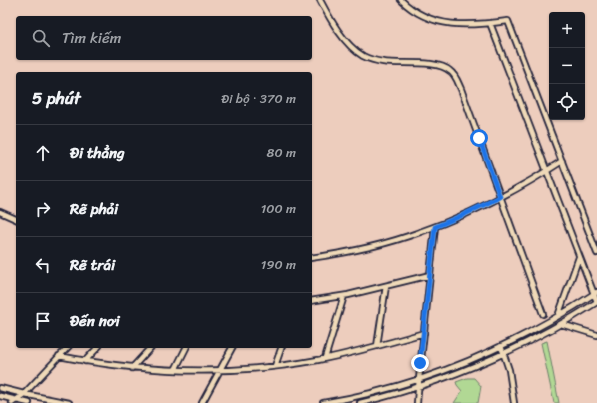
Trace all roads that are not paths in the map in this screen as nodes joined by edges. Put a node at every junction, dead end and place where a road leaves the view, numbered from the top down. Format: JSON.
{"nodes":[{"id":1,"x":320,"y":0,"type":"edge"},
{"id":2,"x":401,"y":0,"type":"edge"},
{"id":3,"x":490,"y":23,"type":"junction"},
{"id":4,"x":562,"y":161,"type":"junction"},
{"id":5,"x":547,"y":171,"type":"junction"},
{"id":6,"x":500,"y":197,"type":"junction"},
{"id":7,"x":0,"y":212,"type":"edge"},
{"id":8,"x":16,"y":219,"type":"edge"},
{"id":9,"x":435,"y":227,"type":"junction"},
{"id":10,"x":596,"y":245,"type":"edge"},
{"id":11,"x":597,"y":253,"type":"edge"},
{"id":12,"x":579,"y":256,"type":"junction"},
{"id":13,"x":312,"y":258,"type":"edge"},
{"id":14,"x":430,"y":275,"type":"junction"},
{"id":15,"x":386,"y":286,"type":"junction"},
{"id":16,"x":595,"y":293,"type":"edge"},
{"id":17,"x":344,"y":296,"type":"junction"},
{"id":18,"x":312,"y":301,"type":"edge"},
{"id":19,"x":597,"y":302,"type":"edge"},
{"id":20,"x":543,"y":314,"type":"dead end"},
{"id":21,"x":558,"y":316,"type":"junction"},
{"id":22,"x":561,"y":324,"type":"junction"},
{"id":23,"x":424,"y":332,"type":"junction"},
{"id":24,"x":597,"y":335,"type":"edge"},
{"id":25,"x":377,"y":346,"type":"junction"},
{"id":26,"x":501,"y":346,"type":"junction"},
{"id":27,"x":67,"y":348,"type":"edge"},
{"id":28,"x":97,"y":348,"type":"edge"},
{"id":29,"x":150,"y":348,"type":"edge"},
{"id":30,"x":187,"y":348,"type":"edge"},
{"id":31,"x":232,"y":348,"type":"edge"},
{"id":32,"x":281,"y":348,"type":"edge"},
{"id":33,"x":504,"y":354,"type":"junction"},
{"id":34,"x":59,"y":356,"type":"junction"},
{"id":35,"x":325,"y":358,"type":"junction"},
{"id":36,"x":85,"y":361,"type":"junction"},
{"id":37,"x":275,"y":366,"type":"junction"},
{"id":38,"x":132,"y":368,"type":"junction"},
{"id":39,"x":175,"y":370,"type":"junction"},
{"id":40,"x":219,"y":371,"type":"junction"},
{"id":41,"x":419,"y":379,"type":"junction"},
{"id":42,"x":419,"y":387,"type":"junction"},
{"id":43,"x":0,"y":388,"type":"edge"},
{"id":44,"x":24,"y":394,"type":"junction"},
{"id":45,"x":0,"y":396,"type":"edge"},
{"id":46,"x":14,"y":401,"type":"edge"},
{"id":47,"x":29,"y":403,"type":"edge"},
{"id":48,"x":69,"y":403,"type":"edge"},
{"id":49,"x":202,"y":403,"type":"edge"},
{"id":50,"x":323,"y":403,"type":"edge"},
{"id":51,"x":360,"y":403,"type":"edge"},
{"id":52,"x":418,"y":403,"type":"edge"},
{"id":53,"x":514,"y":403,"type":"edge"}],
"edges":[{"from":1,"to":6,"type":"street"},
{"from":2,"to":3,"type":"street"},
{"from":3,"to":4,"type":"street"},
{"from":3,"to":5,"type":"street"},
{"from":4,"to":5,"type":"street"},
{"from":4,"to":10,"type":"street"},
{"from":5,"to":6,"type":"street"},
{"from":5,"to":12,"type":"street"},
{"from":6,"to":9,"type":"street"},
{"from":6,"to":20,"type":"street"},
{"from":7,"to":8,"type":"street"},
{"from":9,"to":13,"type":"street"},
{"from":9,"to":14,"type":"street"},
{"from":10,"to":11,"type":"street"},
{"from":12,"to":16,"type":"street"},
{"from":12,"to":21,"type":"street"},
{"from":14,"to":15,"type":"street"},
{"from":14,"to":23,"type":"street"},
{"from":15,"to":17,"type":"street"},
{"from":15,"to":25,"type":"street"},
{"from":16,"to":19,"type":"street"},
{"from":16,"to":21,"type":"street"},
{"from":17,"to":18,"type":"street"},
{"from":17,"to":35,"type":"street"},
{"from":19,"to":22,"type":"street"},
{"from":21,"to":26,"type":"street"},
{"from":22,"to":24,"type":"street"},
{"from":22,"to":33,"type":"street"},
{"from":23,"to":25,"type":"street"},
{"from":23,"to":41,"type":"street"},
{"from":25,"to":35,"type":"street"},
{"from":26,"to":33,"type":"street"},
{"from":26,"to":41,"type":"street"},
{"from":27,"to":34,"type":"street"},
{"from":28,"to":36,"type":"street"},
{"from":29,"to":38,"type":"street"},
{"from":30,"to":39,"type":"street"},
{"from":31,"to":40,"type":"street"},
{"from":32,"to":37,"type":"street"},
{"from":33,"to":42,"type":"street"},
{"from":33,"to":53,"type":"street"},
{"from":34,"to":36,"type":"street"},
{"from":34,"to":44,"type":"street"},
{"from":35,"to":37,"type":"street"},
{"from":36,"to":38,"type":"street"},
{"from":37,"to":40,"type":"street"},
{"from":38,"to":39,"type":"street"},
{"from":39,"to":40,"type":"street"},
{"from":40,"to":49,"type":"street"},
{"from":41,"to":42,"type":"street"},
{"from":41,"to":50,"type":"street"},
{"from":42,"to":51,"type":"street"},
{"from":42,"to":52,"type":"street"},
{"from":43,"to":44,"type":"street"},
{"from":44,"to":46,"type":"street"},
{"from":44,"to":48,"type":"street"},
{"from":45,"to":46,"type":"street"},
{"from":46,"to":47,"type":"street"}]}
